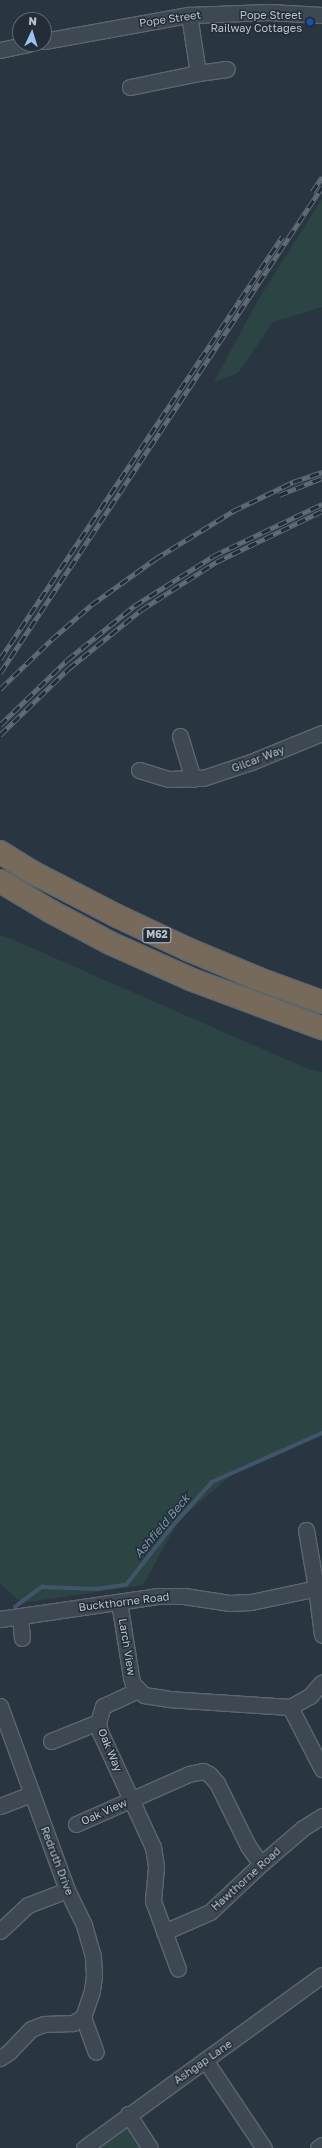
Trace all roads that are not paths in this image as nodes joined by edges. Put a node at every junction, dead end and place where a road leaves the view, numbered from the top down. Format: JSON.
{"nodes":[{"id":1,"x":189,"y":15,"type":"junction"},
{"id":2,"x":322,"y":15,"type":"edge"},
{"id":3,"x":52,"y":40,"type":"edge"},
{"id":4,"x":12,"y":48,"type":"edge"},
{"id":5,"x":0,"y":50,"type":"edge"},
{"id":6,"x":227,"y":69,"type":"dead end"},
{"id":7,"x":198,"y":73,"type":"junction"},
{"id":8,"x":130,"y":87,"type":"dead end"},
{"id":9,"x":180,"y":736,"type":"dead end"},
{"id":10,"x":320,"y":739,"type":"edge"},
{"id":11,"x":139,"y":770,"type":"dead end"},
{"id":12,"x":193,"y":779,"type":"junction"},
{"id":13,"x":0,"y":852,"type":"edge"},
{"id":14,"x":0,"y":881,"type":"edge"},
{"id":15,"x":322,"y":1002,"type":"edge"},
{"id":16,"x":322,"y":1028,"type":"edge"},
{"id":17,"x":306,"y":1530,"type":"dead end"},
{"id":18,"x":319,"y":1587,"type":"edge"},
{"id":19,"x":119,"y":1602,"type":"junction"},
{"id":20,"x":20,"y":1616,"type":"junction"},
{"id":21,"x":0,"y":1619,"type":"edge"},
{"id":22,"x":322,"y":1635,"type":"edge"},
{"id":23,"x":22,"y":1638,"type":"dead end"},
{"id":24,"x":322,"y":1682,"type":"edge"},
{"id":25,"x":138,"y":1690,"type":"junction"},
{"id":26,"x":0,"y":1706,"type":"edge"},
{"id":27,"x":290,"y":1707,"type":"junction"},
{"id":28,"x":98,"y":1722,"type":"junction"},
{"id":29,"x":51,"y":1741,"type":"dead end"},
{"id":30,"x":322,"y":1769,"type":"edge"},
{"id":31,"x":32,"y":1794,"type":"junction"},
{"id":32,"x":131,"y":1800,"type":"junction"},
{"id":33,"x":0,"y":1806,"type":"edge"},
{"id":34,"x":322,"y":1816,"type":"edge"},
{"id":35,"x":76,"y":1824,"type":"dead end"},
{"id":36,"x":261,"y":1864,"type":"junction"},
{"id":37,"x":67,"y":1890,"type":"junction"},
{"id":38,"x":0,"y":1931,"type":"edge"},
{"id":39,"x":164,"y":1932,"type":"junction"},
{"id":40,"x":178,"y":1969,"type":"dead end"},
{"id":41,"x":322,"y":1975,"type":"edge"},
{"id":42,"x":83,"y":2017,"type":"junction"},
{"id":43,"x":96,"y":2052,"type":"dead end"},
{"id":44,"x":0,"y":2058,"type":"edge"},
{"id":45,"x":205,"y":2060,"type":"junction"},
{"id":46,"x":128,"y":2114,"type":"junction"},
{"id":47,"x":322,"y":2145,"type":"edge"},
{"id":48,"x":84,"y":2148,"type":"edge"},
{"id":49,"x":150,"y":2148,"type":"edge"},
{"id":50,"x":264,"y":2148,"type":"edge"},
{"id":51,"x":318,"y":2148,"type":"edge"}],
"edges":[{"from":1,"to":2,"type":"street","name":"Pope Street"},
{"from":1,"to":3,"type":"street","name":"Pope Street"},
{"from":1,"to":7,"type":"street"},
{"from":4,"to":5,"type":"street"},
{"from":6,"to":7,"type":"street"},
{"from":7,"to":8,"type":"street"},
{"from":9,"to":12,"type":"street"},
{"from":10,"to":12,"type":"street","name":"Gilcar Way"},
{"from":11,"to":12,"type":"street","name":"Gilcar Way"},
{"from":13,"to":15,"type":"highway","number":"M62"},
{"from":14,"to":16,"type":"highway","number":"M62"},
{"from":17,"to":18,"type":"street"},
{"from":18,"to":19,"type":"street","name":"Buckthorne Road"},
{"from":18,"to":22,"type":"street"},
{"from":19,"to":20,"type":"street","name":"Buckthorne Road"},
{"from":19,"to":25,"type":"street","name":"Larch View"},
{"from":20,"to":21,"type":"street","name":"Buckthorne Road"},
{"from":20,"to":23,"type":"street"},
{"from":24,"to":27,"type":"street"},
{"from":25,"to":27,"type":"street"},
{"from":25,"to":28,"type":"street","name":"Oak Way"},
{"from":26,"to":31,"type":"street","name":"Redruth Drive"},
{"from":27,"to":30,"type":"street"},
{"from":28,"to":29,"type":"street"},
{"from":28,"to":32,"type":"street","name":"Oak Way"},
{"from":31,"to":33,"type":"street"},
{"from":31,"to":37,"type":"street","name":"Redruth Drive"},
{"from":32,"to":35,"type":"street","name":"Oak View"},
{"from":32,"to":36,"type":"street","name":"Oak View"},
{"from":32,"to":39,"type":"street","name":"Oak Way"},
{"from":34,"to":36,"type":"street","name":"Hawthorne Road"},
{"from":36,"to":39,"type":"street","name":"Hawthorne Road"},
{"from":37,"to":38,"type":"street"},
{"from":37,"to":42,"type":"street","name":"Redruth Drive"},
{"from":39,"to":40,"type":"street","name":"Oak Way"},
{"from":41,"to":45,"type":"street","name":"Ashgap Lane"},
{"from":42,"to":43,"type":"street"},
{"from":42,"to":44,"type":"street"},
{"from":45,"to":46,"type":"street","name":"Ashgap Lane"},
{"from":45,"to":50,"type":"street"},
{"from":46,"to":48,"type":"street","name":"Ashgap Lane"},
{"from":46,"to":49,"type":"street"},
{"from":47,"to":51,"type":"street"}]}
